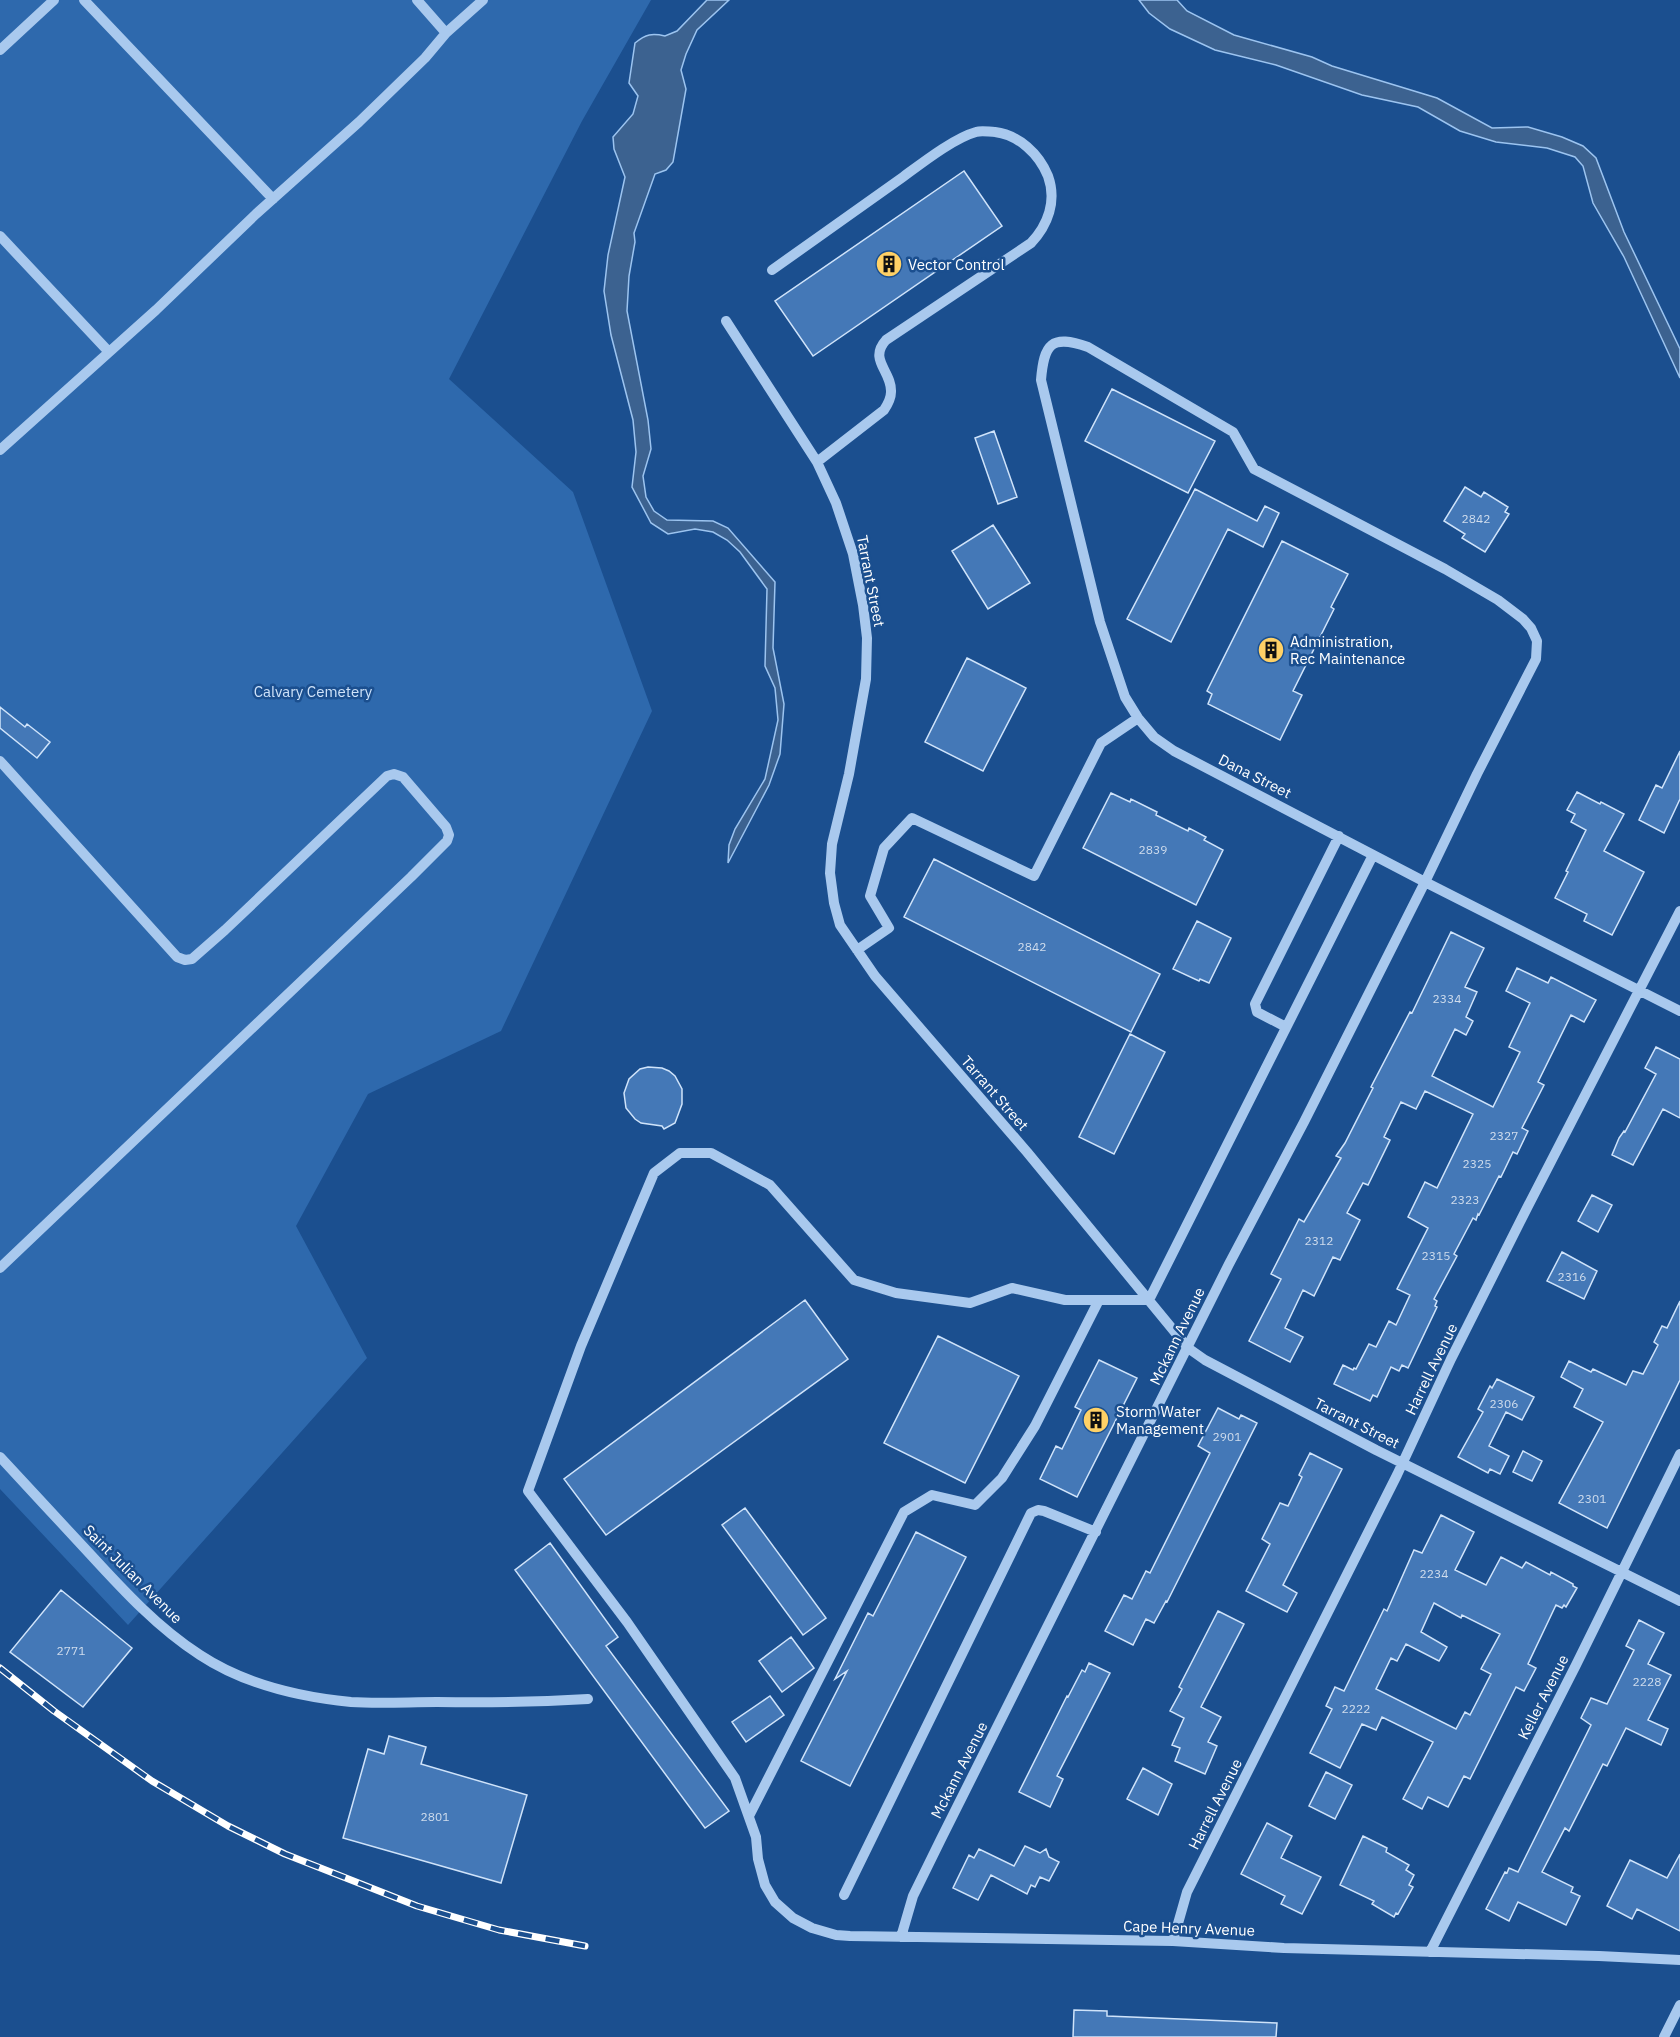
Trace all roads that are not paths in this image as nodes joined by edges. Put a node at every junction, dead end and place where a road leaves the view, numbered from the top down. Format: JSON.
{"nodes":[{"id":1,"x":54,"y":0,"type":"edge"},
{"id":2,"x":84,"y":0,"type":"edge"},
{"id":3,"x":417,"y":0,"type":"edge"},
{"id":4,"x":483,"y":0,"type":"edge"},
{"id":5,"x":446,"y":33,"type":"junction"},
{"id":6,"x":0,"y":51,"type":"edge"},
{"id":7,"x":273,"y":199,"type":"junction"},
{"id":8,"x":0,"y":236,"type":"edge"},
{"id":9,"x":772,"y":270,"type":"dead end"},
{"id":10,"x":726,"y":321,"type":"dead end"},
{"id":11,"x":109,"y":352,"type":"junction"},
{"id":12,"x":1041,"y":380,"type":"joint"},
{"id":13,"x":0,"y":450,"type":"edge"},
{"id":14,"x":817,"y":462,"type":"junction"},
{"id":15,"x":1138,"y":718,"type":"junction"},
{"id":16,"x":0,"y":761,"type":"edge"},
{"id":17,"x":1339,"y":836,"type":"junction"},
{"id":18,"x":1373,"y":855,"type":"junction"},
{"id":19,"x":1425,"y":882,"type":"junction"},
{"id":20,"x":1680,"y":911,"type":"edge"},
{"id":21,"x":857,"y":950,"type":"junction"},
{"id":22,"x":1639,"y":990,"type":"junction"},
{"id":23,"x":1680,"y":1011,"type":"edge"},
{"id":24,"x":1287,"y":1027,"type":"junction"},
{"id":25,"x":0,"y":1268,"type":"edge"},
{"id":26,"x":1099,"y":1300,"type":"junction"},
{"id":27,"x":1149,"y":1300,"type":"junction"},
{"id":28,"x":1188,"y":1348,"type":"junction"},
{"id":29,"x":1680,"y":1454,"type":"edge"},
{"id":30,"x":0,"y":1457,"type":"edge"},
{"id":31,"x":1402,"y":1463,"type":"junction"},
{"id":32,"x":1096,"y":1532,"type":"junction"},
{"id":33,"x":1623,"y":1571,"type":"junction"},
{"id":34,"x":1680,"y":1601,"type":"edge"},
{"id":35,"x":588,"y":1699,"type":"dead end"},
{"id":36,"x":749,"y":1816,"type":"junction"},
{"id":37,"x":844,"y":1895,"type":"dead end"},
{"id":38,"x":901,"y":1937,"type":"junction"},
{"id":39,"x":1173,"y":1941,"type":"junction"},
{"id":40,"x":1430,"y":1952,"type":"junction"},
{"id":41,"x":1680,"y":1960,"type":"edge"},
{"id":42,"x":1680,"y":2005,"type":"edge"},
{"id":43,"x":1664,"y":2037,"type":"edge"}],
"edges":[{"from":1,"to":6,"type":"street"},
{"from":2,"to":7,"type":"street"},
{"from":3,"to":5,"type":"street"},
{"from":4,"to":5,"type":"street"},
{"from":5,"to":7,"type":"street"},
{"from":7,"to":11,"type":"street"},
{"from":8,"to":11,"type":"street"},
{"from":9,"to":14,"type":"street"},
{"from":10,"to":14,"type":"street","name":"Tarrant Street"},
{"from":11,"to":13,"type":"street"},
{"from":12,"to":15,"type":"street","name":"Dana Street"},
{"from":12,"to":19,"type":"street","name":"Mckann Avenue"},
{"from":14,"to":21,"type":"street","name":"Tarrant Street"},
{"from":15,"to":17,"type":"street","name":"Dana Street"},
{"from":15,"to":21,"type":"street"},
{"from":16,"to":25,"type":"street"},
{"from":17,"to":18,"type":"street","name":"Dana Street"},
{"from":17,"to":24,"type":"street"},
{"from":18,"to":19,"type":"street","name":"Dana Street"},
{"from":18,"to":24,"type":"street"},
{"from":19,"to":22,"type":"street","name":"Dana Street"},
{"from":19,"to":28,"type":"street","name":"Mckann Avenue"},
{"from":20,"to":22,"type":"street","name":"Harrell Avenue"},
{"from":21,"to":27,"type":"street","name":"Tarrant Street"},
{"from":22,"to":23,"type":"street","name":"Dana Street"},
{"from":22,"to":31,"type":"street","name":"Harrell Avenue"},
{"from":24,"to":27,"type":"street"},
{"from":26,"to":27,"type":"street"},
{"from":26,"to":36,"type":"street"},
{"from":26,"to":36,"type":"street","name":"Cape Henry Avenue"},
{"from":27,"to":28,"type":"street","name":"Tarrant Street"},
{"from":28,"to":31,"type":"street","name":"Tarrant Street"},
{"from":28,"to":32,"type":"street","name":"Mckann Avenue"},
{"from":29,"to":33,"type":"street","name":"Keller Avenue"},
{"from":30,"to":35,"type":"street","name":"Saint Julian Avenue"},
{"from":31,"to":33,"type":"street","name":"Tarrant Street"},
{"from":31,"to":39,"type":"street","name":"Harrell Avenue"},
{"from":32,"to":37,"type":"street"},
{"from":32,"to":38,"type":"street","name":"Mckann Avenue"},
{"from":33,"to":34,"type":"street","name":"Tarrant Street"},
{"from":33,"to":40,"type":"street","name":"Keller Avenue"},
{"from":36,"to":38,"type":"street","name":"Cape Henry Avenue"},
{"from":38,"to":39,"type":"street","name":"Cape Henry Avenue"},
{"from":39,"to":40,"type":"street","name":"Cape Henry Avenue"},
{"from":40,"to":41,"type":"street","name":"Cape Henry Avenue"},
{"from":42,"to":43,"type":"street"}]}
